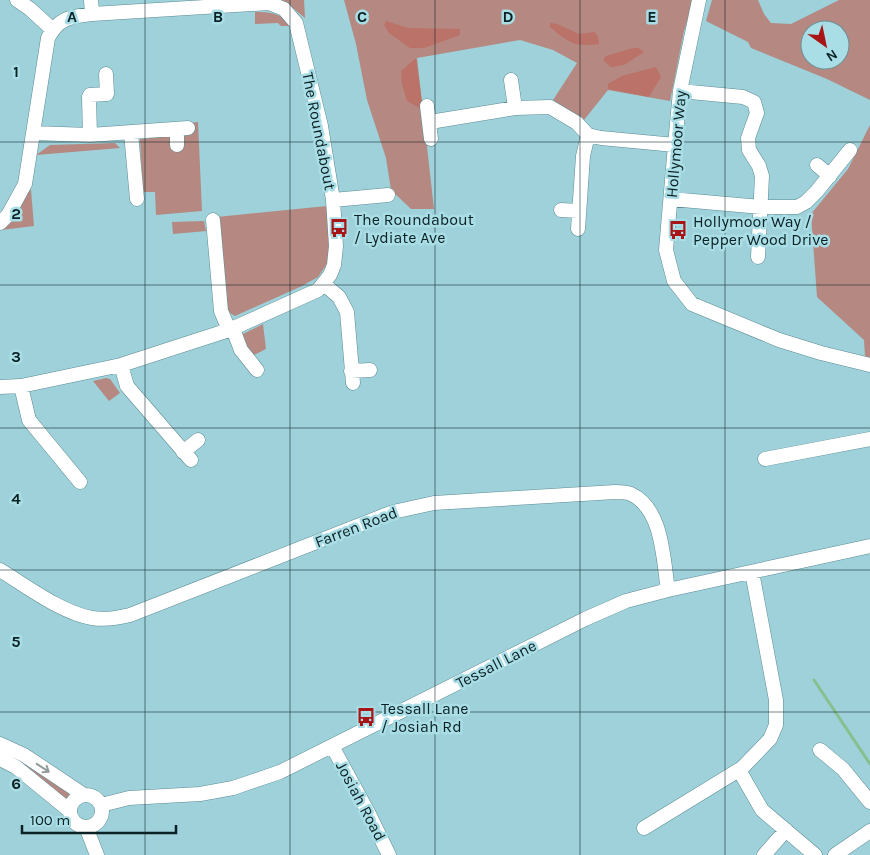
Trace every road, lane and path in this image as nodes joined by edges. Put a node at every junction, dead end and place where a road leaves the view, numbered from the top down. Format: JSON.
{"nodes":[{"id":1,"x":16,"y":0,"type":"edge"},
{"id":2,"x":699,"y":0,"type":"edge"},
{"id":3,"x":257,"y":2,"type":"edge"},
{"id":4,"x":92,"y":7,"type":"edge"},
{"id":5,"x":52,"y":30,"type":"junction"},
{"id":6,"x":106,"y":74,"type":"dead end"},
{"id":7,"x":511,"y":80,"type":"dead end"},
{"id":8,"x":680,"y":91,"type":"junction"},
{"id":9,"x":427,"y":106,"type":"dead end"},
{"id":10,"x":515,"y":108,"type":"junction"},
{"id":11,"x":430,"y":122,"type":"junction"},
{"id":12,"x":33,"y":133,"type":"junction"},
{"id":13,"x":131,"y":133,"type":"junction"},
{"id":14,"x":90,"y":135,"type":"junction"},
{"id":15,"x":588,"y":135,"type":"junction"},
{"id":16,"x":431,"y":139,"type":"dead end"},
{"id":17,"x":177,"y":145,"type":"dead end"},
{"id":18,"x":675,"y":145,"type":"junction"},
{"id":19,"x":850,"y":150,"type":"dead end"},
{"id":20,"x":817,"y":165,"type":"dead end"},
{"id":21,"x":830,"y":176,"type":"junction"},
{"id":22,"x":388,"y":195,"type":"dead end"},
{"id":23,"x":138,"y":199,"type":"dead end"},
{"id":24,"x":671,"y":199,"type":"junction"},
{"id":25,"x":333,"y":200,"type":"junction"},
{"id":26,"x":761,"y":207,"type":"junction"},
{"id":27,"x":561,"y":210,"type":"dead end"},
{"id":28,"x":578,"y":211,"type":"junction"},
{"id":29,"x":213,"y":220,"type":"dead end"},
{"id":30,"x":0,"y":223,"type":"edge"},
{"id":31,"x":578,"y":229,"type":"dead end"},
{"id":32,"x":758,"y":257,"type":"dead end"},
{"id":33,"x":324,"y":284,"type":"junction"},
{"id":34,"x":231,"y":330,"type":"junction"},
{"id":35,"x":256,"y":362,"type":"dead end"},
{"id":36,"x":121,"y":365,"type":"junction"},
{"id":37,"x":870,"y":365,"type":"edge"},
{"id":38,"x":370,"y":370,"type":"dead end"},
{"id":39,"x":21,"y":386,"type":"junction"},
{"id":40,"x":0,"y":387,"type":"edge"},
{"id":41,"x":870,"y":439,"type":"edge"},
{"id":42,"x":198,"y":440,"type":"dead end"},
{"id":43,"x":765,"y":459,"type":"dead end"},
{"id":44,"x":80,"y":482,"type":"dead end"},
{"id":45,"x":870,"y":546,"type":"edge"},
{"id":46,"x":0,"y":570,"type":"edge"},
{"id":47,"x":752,"y":572,"type":"junction"},
{"id":48,"x":668,"y":590,"type":"junction"},
{"id":49,"x":0,"y":744,"type":"edge"},
{"id":50,"x":332,"y":746,"type":"junction"},
{"id":51,"x":820,"y":750,"type":"dead end"},
{"id":52,"x":0,"y":759,"type":"edge"},
{"id":53,"x":738,"y":770,"type":"junction"},
{"id":54,"x":84,"y":795,"type":"junction"},
{"id":55,"x":870,"y":802,"type":"edge"},
{"id":56,"x":101,"y":805,"type":"junction"},
{"id":57,"x":70,"y":811,"type":"junction"},
{"id":58,"x":86,"y":827,"type":"junction"},
{"id":59,"x":644,"y":828,"type":"dead end"},
{"id":60,"x":786,"y":830,"type":"junction"},
{"id":61,"x":870,"y":831,"type":"edge"},
{"id":62,"x":97,"y":855,"type":"edge"},
{"id":63,"x":390,"y":855,"type":"edge"},
{"id":64,"x":764,"y":855,"type":"edge"},
{"id":65,"x":815,"y":855,"type":"edge"},
{"id":66,"x":835,"y":855,"type":"edge"}],
"edges":[{"from":1,"to":5,"type":"street"},
{"from":2,"to":8,"type":"street","name":"Hollymoor Way"},
{"from":3,"to":4,"type":"street","name":"The Roundabout"},
{"from":3,"to":25,"type":"street","name":"The Roundabout"},
{"from":4,"to":5,"type":"street","name":"The Roundabout"},
{"from":5,"to":12,"type":"street"},
{"from":6,"to":14,"type":"street"},
{"from":7,"to":10,"type":"street"},
{"from":8,"to":18,"type":"street","name":"Hollymoor Way"},
{"from":8,"to":26,"type":"street"},
{"from":9,"to":11,"type":"street"},
{"from":10,"to":11,"type":"street"},
{"from":10,"to":15,"type":"street"},
{"from":11,"to":16,"type":"street"},
{"from":12,"to":14,"type":"street"},
{"from":12,"to":30,"type":"street"},
{"from":13,"to":14,"type":"street"},
{"from":13,"to":17,"type":"street"},
{"from":13,"to":23,"type":"street"},
{"from":15,"to":18,"type":"street"},
{"from":15,"to":28,"type":"street"},
{"from":18,"to":24,"type":"street","name":"Hollymoor Way"},
{"from":19,"to":21,"type":"street"},
{"from":20,"to":21,"type":"street"},
{"from":21,"to":26,"type":"street"},
{"from":22,"to":25,"type":"street"},
{"from":24,"to":26,"type":"street"},
{"from":24,"to":37,"type":"street","name":"Hollymoor Way"},
{"from":25,"to":33,"type":"street","name":"The Roundabout"},
{"from":26,"to":32,"type":"street"},
{"from":27,"to":28,"type":"street"},
{"from":28,"to":31,"type":"street"},
{"from":29,"to":34,"type":"street"},
{"from":33,"to":34,"type":"street"},
{"from":33,"to":38,"type":"street"},
{"from":34,"to":35,"type":"street"},
{"from":34,"to":36,"type":"street"},
{"from":36,"to":39,"type":"street"},
{"from":36,"to":42,"type":"street"},
{"from":39,"to":40,"type":"street"},
{"from":39,"to":44,"type":"street"},
{"from":41,"to":43,"type":"street"},
{"from":45,"to":47,"type":"street","name":"Tessall Lane"},
{"from":46,"to":48,"type":"street","name":"Farren Road"},
{"from":47,"to":48,"type":"street","name":"Tessall Lane"},
{"from":47,"to":53,"type":"street"},
{"from":48,"to":50,"type":"street","name":"Tessall Lane"},
{"from":49,"to":54,"type":"street","one_way":true},
{"from":50,"to":56,"type":"street","name":"Tessall Lane"},
{"from":50,"to":63,"type":"street","name":"Josiah Road"},
{"from":51,"to":55,"type":"street"},
{"from":52,"to":57,"type":"street"},
{"from":53,"to":59,"type":"street"},
{"from":53,"to":60,"type":"street"},
{"from":54,"to":56,"type":"street"},
{"from":54,"to":57,"type":"street"},
{"from":56,"to":58,"type":"street"},
{"from":57,"to":58,"type":"street"},
{"from":58,"to":62,"type":"street"},
{"from":60,"to":64,"type":"street"},
{"from":60,"to":65,"type":"street"},
{"from":61,"to":66,"type":"street"}]}
